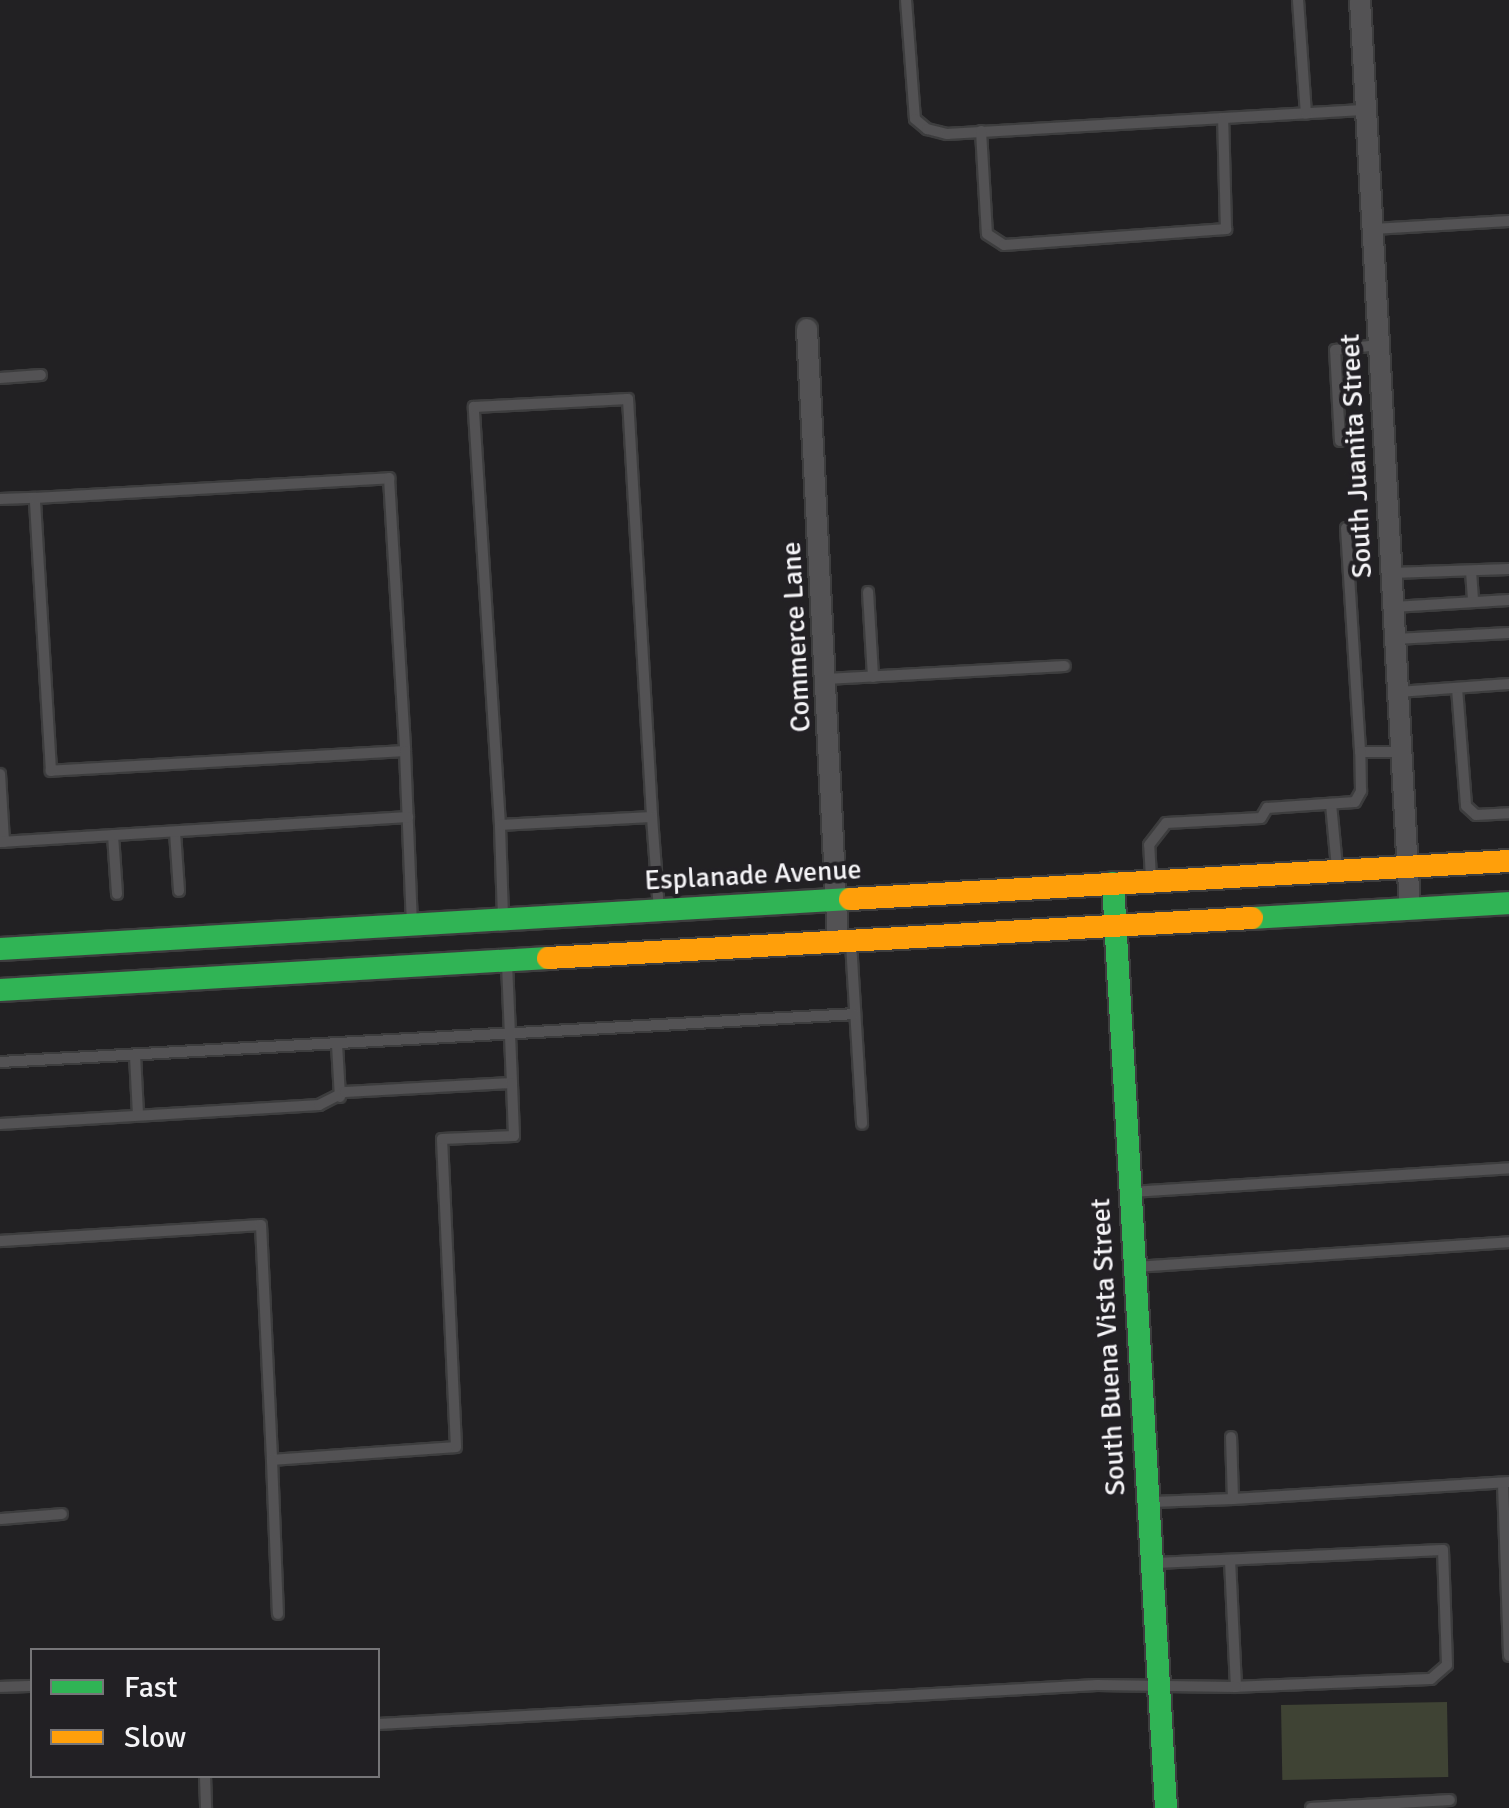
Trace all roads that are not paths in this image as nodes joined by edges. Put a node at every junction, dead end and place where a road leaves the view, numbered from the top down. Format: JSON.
{"nodes":[{"id":1,"x":906,"y":0,"type":"edge"},
{"id":2,"x":1298,"y":0,"type":"edge"},
{"id":3,"x":1360,"y":0,"type":"edge"},
{"id":4,"x":1366,"y":110,"type":"junction"},
{"id":5,"x":1306,"y":114,"type":"junction"},
{"id":6,"x":1223,"y":118,"type":"junction"},
{"id":7,"x":981,"y":131,"type":"junction"},
{"id":8,"x":1509,"y":221,"type":"edge"},
{"id":9,"x":1372,"y":228,"type":"junction"},
{"id":10,"x":807,"y":329,"type":"dead end"},
{"id":11,"x":1378,"y":344,"type":"junction"},
{"id":12,"x":40,"y":375,"type":"dead end"},
{"id":13,"x":0,"y":378,"type":"edge"},
{"id":14,"x":1340,"y":441,"type":"dead end"},
{"id":15,"x":35,"y":498,"type":"junction"},
{"id":16,"x":0,"y":499,"type":"edge"},
{"id":17,"x":1346,"y":528,"type":"dead end"},
{"id":18,"x":1509,"y":569,"type":"edge"},
{"id":19,"x":1471,"y":571,"type":"junction"},
{"id":20,"x":1390,"y":573,"type":"junction"},
{"id":21,"x":868,"y":592,"type":"dead end"},
{"id":22,"x":1509,"y":600,"type":"edge"},
{"id":23,"x":1473,"y":602,"type":"junction"},
{"id":24,"x":1392,"y":607,"type":"junction"},
{"id":25,"x":1509,"y":633,"type":"edge"},
{"id":26,"x":1394,"y":639,"type":"junction"},
{"id":27,"x":1065,"y":666,"type":"dead end"},
{"id":28,"x":873,"y":677,"type":"junction"},
{"id":29,"x":826,"y":679,"type":"junction"},
{"id":30,"x":1509,"y":684,"type":"edge"},
{"id":31,"x":1457,"y":688,"type":"junction"},
{"id":32,"x":1396,"y":692,"type":"junction"},
{"id":33,"x":405,"y":751,"type":"junction"},
{"id":34,"x":1360,"y":752,"type":"junction"},
{"id":35,"x":1400,"y":752,"type":"junction"},
{"id":36,"x":0,"y":774,"type":"edge"},
{"id":37,"x":1331,"y":804,"type":"junction"},
{"id":38,"x":1509,"y":813,"type":"edge"},
{"id":39,"x":408,"y":817,"type":"junction"},
{"id":40,"x":652,"y":817,"type":"junction"},
{"id":41,"x":500,"y":825,"type":"junction"},
{"id":42,"x":175,"y":832,"type":"junction"},
{"id":43,"x":113,"y":836,"type":"junction"},
{"id":44,"x":2,"y":842,"type":"edge"},
{"id":45,"x":1509,"y":861,"type":"edge"},
{"id":46,"x":1406,"y":867,"type":"junction"},
{"id":47,"x":1337,"y":871,"type":"junction"},
{"id":48,"x":1152,"y":881,"type":"junction"},
{"id":49,"x":1114,"y":883,"type":"junction"},
{"id":50,"x":178,"y":891,"type":"dead end"},
{"id":51,"x":117,"y":894,"type":"dead end"},
{"id":52,"x":836,"y":900,"type":"junction"},
{"id":53,"x":1509,"y":903,"type":"edge"},
{"id":54,"x":1410,"y":908,"type":"junction"},
{"id":55,"x":659,"y":911,"type":"junction"},
{"id":56,"x":504,"y":919,"type":"junction"},
{"id":57,"x":412,"y":925,"type":"junction"},
{"id":58,"x":1118,"y":927,"type":"junction"},
{"id":59,"x":278,"y":933,"type":"junction"},
{"id":60,"x":844,"y":942,"type":"junction"},
{"id":61,"x":0,"y":949,"type":"edge"},
{"id":62,"x":507,"y":962,"type":"junction"},
{"id":63,"x":280,"y":975,"type":"junction"},
{"id":64,"x":0,"y":990,"type":"edge"},
{"id":65,"x":856,"y":1014,"type":"junction"},
{"id":66,"x":510,"y":1034,"type":"junction"},
{"id":67,"x":337,"y":1044,"type":"junction"},
{"id":68,"x":135,"y":1055,"type":"junction"},
{"id":69,"x":0,"y":1062,"type":"edge"},
{"id":70,"x":512,"y":1083,"type":"junction"},
{"id":71,"x":340,"y":1096,"type":"junction"},
{"id":72,"x":138,"y":1116,"type":"junction"},
{"id":73,"x":0,"y":1124,"type":"edge"},
{"id":74,"x":862,"y":1124,"type":"dead end"},
{"id":75,"x":1509,"y":1168,"type":"edge"},
{"id":76,"x":1131,"y":1192,"type":"junction"},
{"id":77,"x":0,"y":1241,"type":"edge"},
{"id":78,"x":1509,"y":1242,"type":"edge"},
{"id":79,"x":1135,"y":1268,"type":"junction"},
{"id":80,"x":1231,"y":1438,"type":"dead end"},
{"id":81,"x":272,"y":1460,"type":"junction"},
{"id":82,"x":1506,"y":1482,"type":"edge"},
{"id":83,"x":1233,"y":1500,"type":"junction"},
{"id":84,"x":1146,"y":1502,"type":"junction"},
{"id":85,"x":62,"y":1514,"type":"dead end"},
{"id":86,"x":0,"y":1519,"type":"edge"},
{"id":87,"x":1230,"y":1560,"type":"junction"},
{"id":88,"x":1149,"y":1564,"type":"junction"},
{"id":89,"x":278,"y":1614,"type":"dead end"},
{"id":90,"x":1509,"y":1656,"type":"edge"},
{"id":91,"x":1158,"y":1682,"type":"junction"},
{"id":92,"x":30,"y":1686,"type":"edge"},
{"id":93,"x":0,"y":1687,"type":"edge"},
{"id":94,"x":1236,"y":1687,"type":"junction"},
{"id":95,"x":380,"y":1724,"type":"edge"},
{"id":96,"x":205,"y":1778,"type":"edge"},
{"id":97,"x":1450,"y":1800,"type":"dead end"},
{"id":98,"x":206,"y":1808,"type":"edge"},
{"id":99,"x":1166,"y":1808,"type":"edge"},
{"id":100,"x":1311,"y":1808,"type":"edge"}],
"edges":[{"from":1,"to":7,"type":"lane"},
{"from":2,"to":5,"type":"lane"},
{"from":3,"to":4,"type":"street","name":"South Juanita Street"},
{"from":4,"to":5,"type":"lane"},
{"from":4,"to":9,"type":"street","name":"South Juanita Street"},
{"from":5,"to":6,"type":"lane"},
{"from":6,"to":7,"type":"lane"},
{"from":6,"to":7,"type":"lane"},
{"from":8,"to":9,"type":"lane"},
{"from":9,"to":11,"type":"street","name":"South Juanita Street"},
{"from":10,"to":29,"type":"street","name":"Commerce Lane"},
{"from":11,"to":14,"type":"lane"},
{"from":11,"to":20,"type":"street","name":"South Juanita Street"},
{"from":12,"to":13,"type":"lane"},
{"from":15,"to":16,"type":"lane"},
{"from":15,"to":33,"type":"lane"},
{"from":15,"to":33,"type":"lane"},
{"from":17,"to":34,"type":"lane"},
{"from":18,"to":19,"type":"lane"},
{"from":19,"to":20,"type":"lane"},
{"from":19,"to":23,"type":"lane"},
{"from":20,"to":24,"type":"street","name":"South Juanita Street"},
{"from":21,"to":28,"type":"lane"},
{"from":22,"to":23,"type":"lane"},
{"from":23,"to":24,"type":"lane"},
{"from":24,"to":26,"type":"street","name":"South Juanita Street"},
{"from":25,"to":26,"type":"lane"},
{"from":26,"to":32,"type":"street","name":"South Juanita Street"},
{"from":27,"to":28,"type":"lane"},
{"from":28,"to":29,"type":"lane"},
{"from":29,"to":52,"type":"street","name":"Commerce Lane"},
{"from":30,"to":31,"type":"lane"},
{"from":31,"to":32,"type":"lane"},
{"from":31,"to":38,"type":"lane"},
{"from":32,"to":35,"type":"street","name":"South Juanita Street"},
{"from":33,"to":39,"type":"lane"},
{"from":34,"to":35,"type":"lane"},
{"from":34,"to":37,"type":"lane"},
{"from":35,"to":46,"type":"street","name":"South Juanita Street"},
{"from":36,"to":44,"type":"lane"},
{"from":37,"to":47,"type":"lane"},
{"from":37,"to":48,"type":"lane"},
{"from":39,"to":42,"type":"lane"},
{"from":39,"to":57,"type":"lane"},
{"from":40,"to":41,"type":"lane"},
{"from":40,"to":41,"type":"lane"},
{"from":40,"to":55,"type":"lane"},
{"from":41,"to":56,"type":"lane"},
{"from":42,"to":43,"type":"lane"},
{"from":42,"to":50,"type":"lane"},
{"from":43,"to":44,"type":"lane"},
{"from":43,"to":51,"type":"lane"},
{"from":45,"to":46,"type":"main road","name":"Esplanade Avenue"},
{"from":46,"to":47,"type":"main road","name":"Esplanade Avenue"},
{"from":46,"to":54,"type":"street","name":"South Juanita Street"},
{"from":47,"to":48,"type":"main road","name":"Esplanade Avenue"},
{"from":48,"to":49,"type":"main road","name":"Esplanade Avenue"},
{"from":49,"to":52,"type":"main road","name":"Esplanade Avenue"},
{"from":49,"to":58,"type":"main road","name":"South Buena Vista Street"},
{"from":52,"to":55,"type":"main road","name":"Esplanade Avenue"},
{"from":52,"to":60,"type":"street","name":"Commerce Lane"},
{"from":53,"to":54,"type":"main road"},
{"from":54,"to":58,"type":"main road"},
{"from":55,"to":56,"type":"main road","name":"Esplanade Avenue"},
{"from":56,"to":57,"type":"main road","name":"Esplanade Avenue"},
{"from":56,"to":62,"type":"main road"},
{"from":57,"to":59,"type":"main road","name":"Esplanade Avenue"},
{"from":58,"to":60,"type":"main road"},
{"from":58,"to":76,"type":"main road","name":"South Buena Vista Street"},
{"from":59,"to":61,"type":"main road","name":"Esplanade Avenue"},
{"from":59,"to":63,"type":"main road"},
{"from":60,"to":62,"type":"main road"},
{"from":60,"to":65,"type":"lane"},
{"from":62,"to":63,"type":"main road"},
{"from":62,"to":66,"type":"lane"},
{"from":63,"to":64,"type":"main road"},
{"from":65,"to":66,"type":"lane"},
{"from":65,"to":74,"type":"lane"},
{"from":66,"to":67,"type":"lane"},
{"from":66,"to":70,"type":"lane"},
{"from":67,"to":68,"type":"lane"},
{"from":67,"to":71,"type":"lane"},
{"from":68,"to":69,"type":"lane"},
{"from":68,"to":72,"type":"lane"},
{"from":70,"to":71,"type":"lane"},
{"from":70,"to":81,"type":"lane"},
{"from":71,"to":72,"type":"lane"},
{"from":72,"to":73,"type":"lane"},
{"from":75,"to":76,"type":"lane"},
{"from":76,"to":79,"type":"main road","name":"South Buena Vista Street"},
{"from":77,"to":81,"type":"lane"},
{"from":78,"to":79,"type":"lane"},
{"from":79,"to":84,"type":"main road","name":"South Buena Vista Street"},
{"from":80,"to":83,"type":"lane"},
{"from":81,"to":89,"type":"lane"},
{"from":82,"to":83,"type":"lane"},
{"from":82,"to":90,"type":"lane"},
{"from":83,"to":84,"type":"lane"},
{"from":84,"to":88,"type":"main road","name":"South Buena Vista Street"},
{"from":85,"to":86,"type":"lane"},
{"from":87,"to":88,"type":"lane"},
{"from":87,"to":94,"type":"lane"},
{"from":87,"to":94,"type":"lane"},
{"from":88,"to":91,"type":"main road","name":"South Buena Vista Street"},
{"from":91,"to":94,"type":"lane"},
{"from":91,"to":95,"type":"lane"},
{"from":91,"to":99,"type":"main road","name":"South Buena Vista Street"},
{"from":92,"to":93,"type":"lane"},
{"from":96,"to":98,"type":"lane"},
{"from":97,"to":100,"type":"lane"}]}
